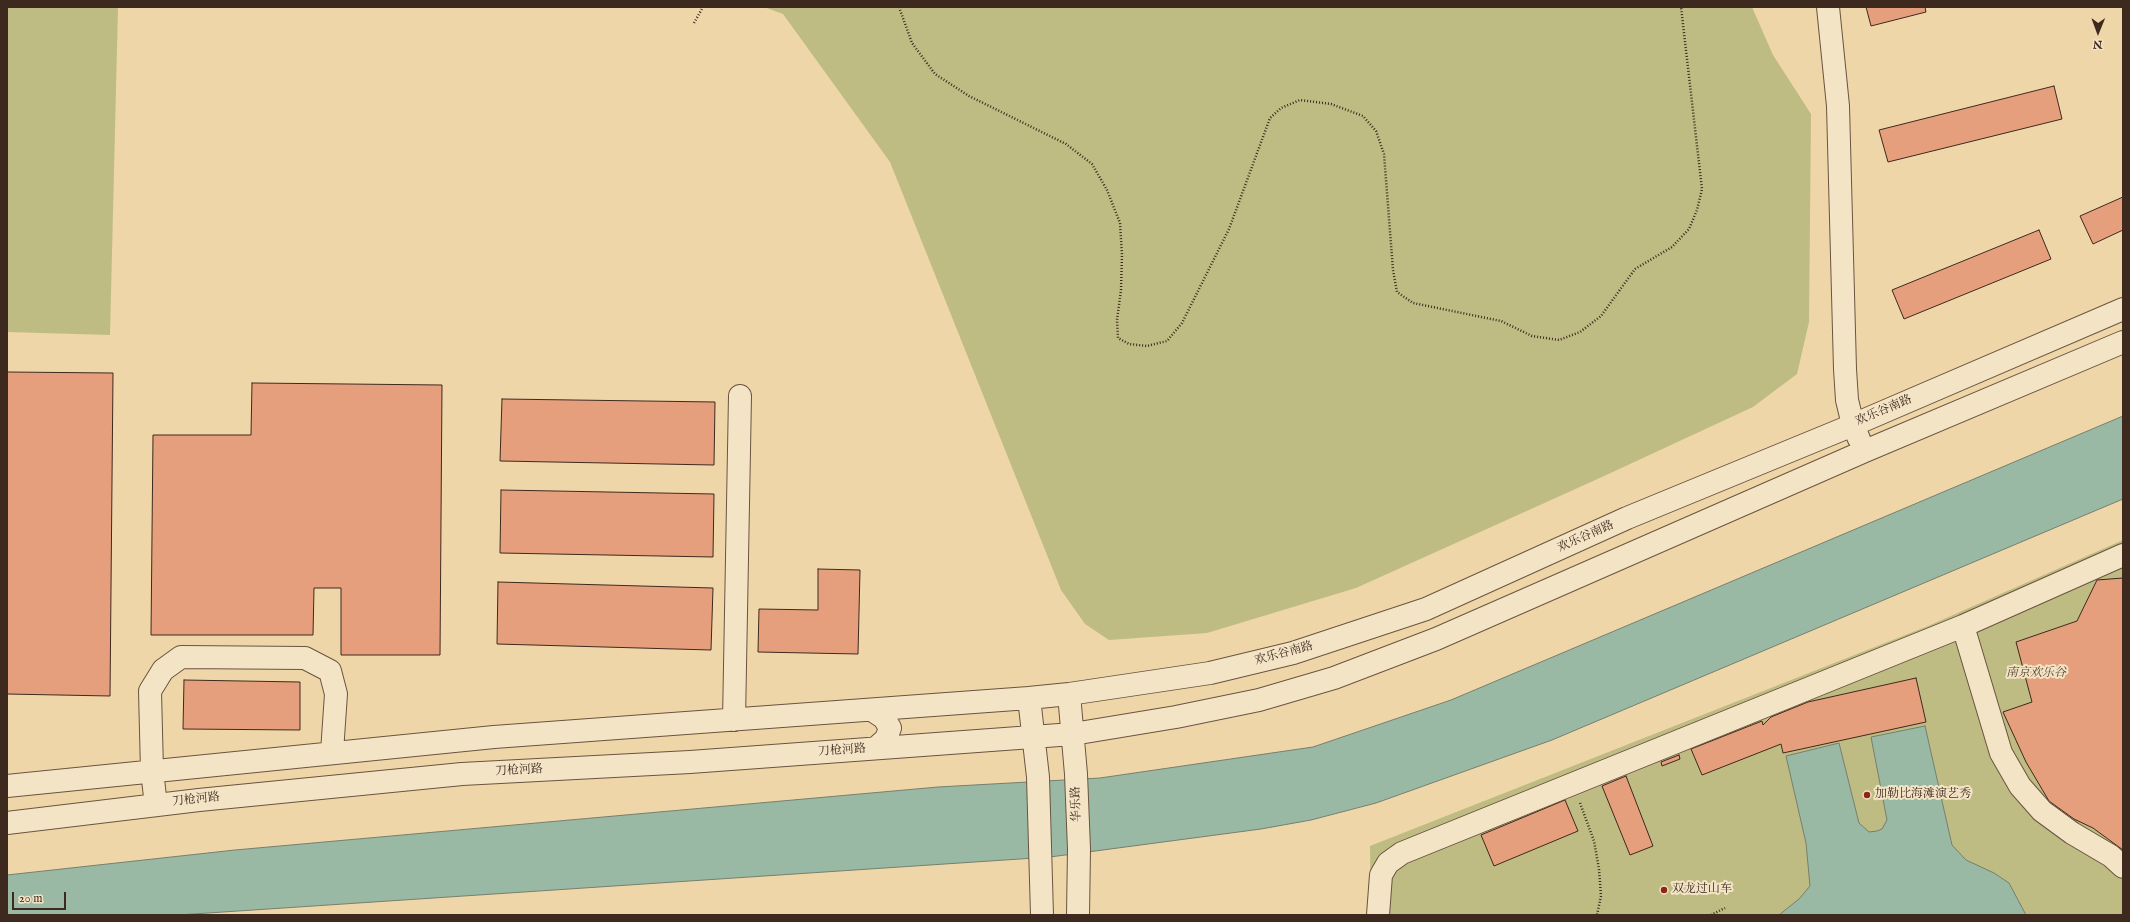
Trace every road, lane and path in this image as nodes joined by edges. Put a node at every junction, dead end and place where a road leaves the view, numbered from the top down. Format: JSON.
{"nodes":[{"id":1,"x":703,"y":7,"type":"edge"},
{"id":2,"x":899,"y":7,"type":"edge"},
{"id":3,"x":1681,"y":7,"type":"edge"},
{"id":4,"x":1828,"y":7,"type":"edge"},
{"id":5,"x":694,"y":23,"type":"dead end"},
{"id":6,"x":2123,"y":309,"type":"edge"},
{"id":7,"x":2123,"y":342,"type":"edge"},
{"id":8,"x":2023,"y":352,"type":"junction"},
{"id":9,"x":2033,"y":382,"type":"junction"},
{"id":10,"x":740,"y":396,"type":"dead end"},
{"id":11,"x":1853,"y":425,"type":"junction"},
{"id":12,"x":1865,"y":451,"type":"junction"},
{"id":13,"x":2123,"y":555,"type":"edge"},
{"id":14,"x":1963,"y":626,"type":"junction"},
{"id":15,"x":1069,"y":694,"type":"junction"},
{"id":16,"x":1029,"y":698,"type":"junction"},
{"id":17,"x":872,"y":710,"type":"junction"},
{"id":18,"x":734,"y":720,"type":"junction"},
{"id":19,"x":1073,"y":734,"type":"junction"},
{"id":20,"x":1032,"y":737,"type":"junction"},
{"id":21,"x":876,"y":748,"type":"junction"},
{"id":22,"x":332,"y":752,"type":"junction"},
{"id":23,"x":152,"y":771,"type":"junction"},
{"id":24,"x":1572,"y":784,"type":"junction"},
{"id":25,"x":7,"y":786,"type":"edge"},
{"id":26,"x":156,"y":805,"type":"junction"},
{"id":27,"x":7,"y":823,"type":"edge"},
{"id":28,"x":2123,"y":867,"type":"edge"},
{"id":29,"x":1725,"y":908,"type":"dead end"},
{"id":30,"x":1042,"y":915,"type":"edge"},
{"id":31,"x":1078,"y":915,"type":"edge"},
{"id":32,"x":1378,"y":915,"type":"edge"},
{"id":33,"x":1597,"y":915,"type":"edge"},
{"id":34,"x":1711,"y":915,"type":"edge"}],
"edges":[{"from":1,"to":5,"type":"path"},
{"from":2,"to":3,"type":"path"},
{"from":4,"to":11,"type":"street"},
{"from":6,"to":8,"type":"street","name":"欢乐谷南路"},
{"from":7,"to":9,"type":"street"},
{"from":8,"to":9,"type":"street"},
{"from":8,"to":11,"type":"street","name":"欢乐谷南路"},
{"from":9,"to":12,"type":"street"},
{"from":10,"to":18,"type":"street"},
{"from":11,"to":12,"type":"street"},
{"from":11,"to":15,"type":"street","name":"欢乐谷南路"},
{"from":12,"to":19,"type":"street"},
{"from":13,"to":14,"type":"street"},
{"from":14,"to":24,"type":"street"},
{"from":14,"to":28,"type":"street"},
{"from":15,"to":16,"type":"street","name":"欢乐谷南路"},
{"from":15,"to":19,"type":"street","name":"华乐路"},
{"from":16,"to":17,"type":"street"},
{"from":16,"to":20,"type":"street"},
{"from":17,"to":18,"type":"street"},
{"from":17,"to":21,"type":"street"},
{"from":18,"to":22,"type":"street"},
{"from":19,"to":20,"type":"street"},
{"from":19,"to":31,"type":"street","name":"华乐路"},
{"from":20,"to":21,"type":"street","name":"刀枪河路"},
{"from":20,"to":30,"type":"street"},
{"from":21,"to":26,"type":"street","name":"刀枪河路"},
{"from":22,"to":23,"type":"street"},
{"from":22,"to":23,"type":"street"},
{"from":23,"to":25,"type":"street"},
{"from":23,"to":26,"type":"street"},
{"from":24,"to":32,"type":"street"},
{"from":24,"to":33,"type":"path"},
{"from":26,"to":27,"type":"street","name":"刀枪河路"},
{"from":29,"to":34,"type":"path"}]}
